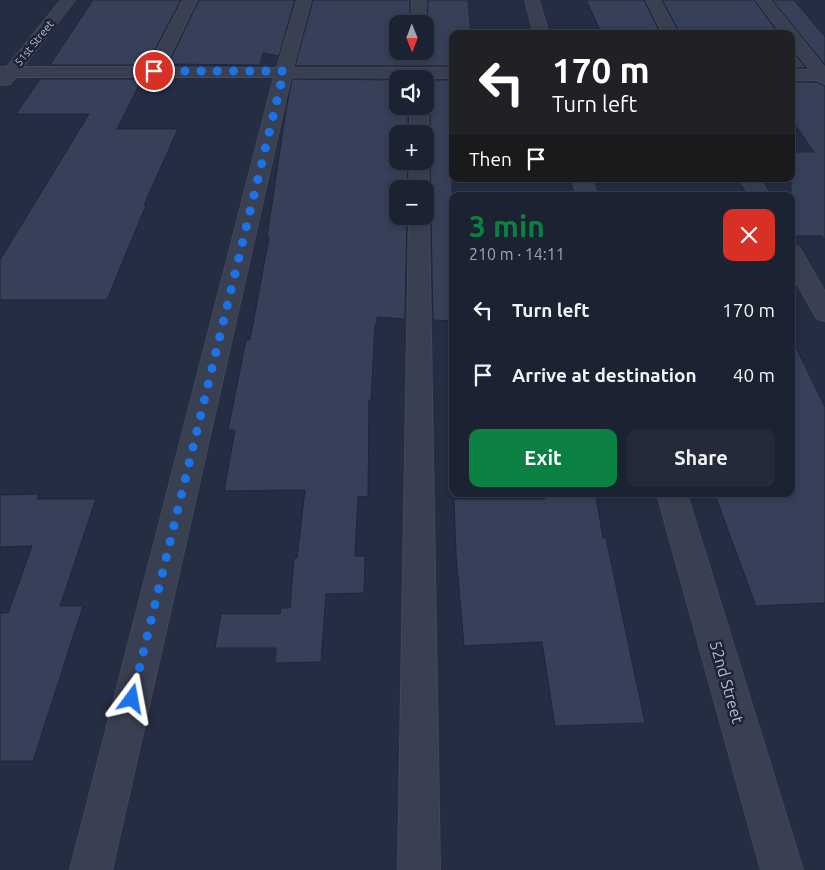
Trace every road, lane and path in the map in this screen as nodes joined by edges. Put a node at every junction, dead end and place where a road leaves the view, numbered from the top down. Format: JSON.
{"nodes":[{"id":1,"x":68,"y":0,"type":"edge"},
{"id":2,"x":190,"y":0,"type":"edge"},
{"id":3,"x":304,"y":0,"type":"edge"},
{"id":4,"x":419,"y":0,"type":"edge"},
{"id":5,"x":532,"y":0,"type":"edge"},
{"id":6,"x":653,"y":0,"type":"edge"},
{"id":7,"x":763,"y":0,"type":"edge"},
{"id":8,"x":419,"y":15,"type":"edge"},
{"id":9,"x":541,"y":30,"type":"edge"},
{"id":10,"x":669,"y":30,"type":"edge"},
{"id":11,"x":786,"y":30,"type":"edge"},
{"id":12,"x":795,"y":41,"type":"edge"},
{"id":13,"x":389,"y":70,"type":"edge"},
{"id":14,"x":154,"y":71,"type":"junction"},
{"id":15,"x":284,"y":71,"type":"junction"},
{"id":16,"x":434,"y":71,"type":"edge"},
{"id":17,"x":5,"y":72,"type":"edge"},
{"id":18,"x":449,"y":73,"type":"edge"},
{"id":19,"x":795,"y":75,"type":"edge"},
{"id":20,"x":824,"y":76,"type":"edge"},
{"id":21,"x":0,"y":86,"type":"edge"},
{"id":22,"x":419,"y":225,"type":"edge"},
{"id":23,"x":795,"y":259,"type":"edge"},
{"id":24,"x":825,"y":313,"type":"edge"},
{"id":25,"x":673,"y":497,"type":"edge"},
{"id":26,"x":91,"y":870,"type":"edge"},
{"id":27,"x":419,"y":870,"type":"edge"},
{"id":28,"x":782,"y":870,"type":"edge"}],
"edges":[{"from":1,"to":17,"type":"street","name":"51st Street"},
{"from":2,"to":14,"type":"street"},
{"from":3,"to":15,"type":"street"},
{"from":4,"to":8,"type":"street"},
{"from":5,"to":9,"type":"street"},
{"from":6,"to":10,"type":"street"},
{"from":7,"to":11,"type":"street"},
{"from":12,"to":20,"type":"street"},
{"from":13,"to":15,"type":"street"},
{"from":14,"to":15,"type":"street"},
{"from":14,"to":17,"type":"street"},
{"from":15,"to":26,"type":"street"},
{"from":16,"to":18,"type":"street"},
{"from":17,"to":21,"type":"street","name":"51st Street"},
{"from":19,"to":20,"type":"street"},
{"from":22,"to":27,"type":"street"},
{"from":23,"to":24,"type":"street"},
{"from":25,"to":28,"type":"street","name":"52nd Street"}]}
